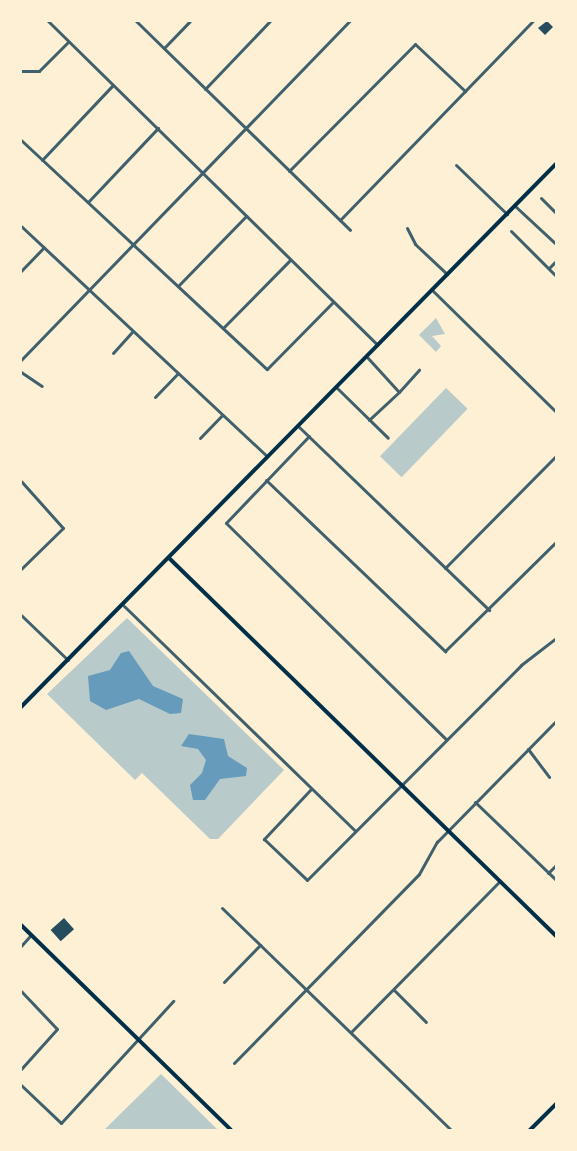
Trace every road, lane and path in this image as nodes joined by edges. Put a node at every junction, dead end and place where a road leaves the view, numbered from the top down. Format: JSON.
{"nodes":[{"id":1,"x":48,"y":21,"type":"edge"},
{"id":2,"x":136,"y":21,"type":"edge"},
{"id":3,"x":190,"y":21,"type":"edge"},
{"id":4,"x":270,"y":21,"type":"edge"},
{"id":5,"x":350,"y":21,"type":"edge"},
{"id":6,"x":533,"y":21,"type":"edge"},
{"id":7,"x":68,"y":42,"type":"junction"},
{"id":8,"x":164,"y":48,"type":"junction"},
{"id":9,"x":21,"y":71,"type":"edge"},
{"id":10,"x":112,"y":86,"type":"junction"},
{"id":11,"x":204,"y":89,"type":"junction"},
{"id":12,"x":465,"y":90,"type":"junction"},
{"id":13,"x":158,"y":129,"type":"junction"},
{"id":14,"x":245,"y":129,"type":"junction"},
{"id":15,"x":21,"y":140,"type":"edge"},
{"id":16,"x":42,"y":160,"type":"junction"},
{"id":17,"x":556,"y":164,"type":"edge"},
{"id":18,"x":456,"y":165,"type":"dead end"},
{"id":19,"x":289,"y":171,"type":"junction"},
{"id":20,"x":202,"y":173,"type":"junction"},
{"id":21,"x":541,"y":198,"type":"dead end"},
{"id":22,"x":87,"y":202,"type":"junction"},
{"id":23,"x":515,"y":206,"type":"junction"},
{"id":24,"x":556,"y":213,"type":"edge"},
{"id":25,"x":507,"y":214,"type":"junction"},
{"id":26,"x":246,"y":216,"type":"junction"},
{"id":27,"x":339,"y":220,"type":"junction"},
{"id":28,"x":21,"y":226,"type":"edge"},
{"id":29,"x":407,"y":228,"type":"dead end"},
{"id":30,"x":350,"y":230,"type":"dead end"},
{"id":31,"x":511,"y":231,"type":"dead end"},
{"id":32,"x":133,"y":244,"type":"junction"},
{"id":33,"x":556,"y":244,"type":"edge"},
{"id":34,"x":44,"y":247,"type":"junction"},
{"id":35,"x":290,"y":260,"type":"junction"},
{"id":36,"x":556,"y":261,"type":"edge"},
{"id":37,"x":549,"y":268,"type":"junction"},
{"id":38,"x":21,"y":271,"type":"edge"},
{"id":39,"x":447,"y":274,"type":"junction"},
{"id":40,"x":556,"y":276,"type":"edge"},
{"id":41,"x":178,"y":286,"type":"junction"},
{"id":42,"x":89,"y":290,"type":"junction"},
{"id":43,"x":432,"y":290,"type":"junction"},
{"id":44,"x":333,"y":302,"type":"junction"},
{"id":45,"x":223,"y":328,"type":"junction"},
{"id":46,"x":132,"y":332,"type":"junction"},
{"id":47,"x":378,"y":345,"type":"junction"},
{"id":48,"x":113,"y":353,"type":"dead end"},
{"id":49,"x":367,"y":357,"type":"junction"},
{"id":50,"x":21,"y":360,"type":"edge"},
{"id":51,"x":419,"y":370,"type":"dead end"},
{"id":52,"x":21,"y":372,"type":"edge"},
{"id":53,"x":177,"y":373,"type":"junction"},
{"id":54,"x":42,"y":386,"type":"dead end"},
{"id":55,"x":337,"y":388,"type":"junction"},
{"id":56,"x":399,"y":392,"type":"junction"},
{"id":57,"x":155,"y":397,"type":"dead end"},
{"id":58,"x":556,"y":412,"type":"edge"},
{"id":59,"x":222,"y":415,"type":"junction"},
{"id":60,"x":369,"y":420,"type":"junction"},
{"id":61,"x":300,"y":427,"type":"junction"},
{"id":62,"x":309,"y":436,"type":"junction"},
{"id":63,"x":200,"y":438,"type":"dead end"},
{"id":64,"x":388,"y":438,"type":"dead end"},
{"id":65,"x":556,"y":456,"type":"edge"},
{"id":66,"x":269,"y":458,"type":"junction"},
{"id":67,"x":266,"y":480,"type":"junction"},
{"id":68,"x":21,"y":481,"type":"edge"},
{"id":69,"x":556,"y":542,"type":"edge"},
{"id":70,"x":170,"y":559,"type":"junction"},
{"id":71,"x":445,"y":568,"type":"junction"},
{"id":72,"x":21,"y":569,"type":"edge"},
{"id":73,"x":124,"y":606,"type":"junction"},
{"id":74,"x":489,"y":610,"type":"junction"},
{"id":75,"x":21,"y":615,"type":"edge"},
{"id":76,"x":556,"y":638,"type":"edge"},
{"id":77,"x":69,"y":661,"type":"junction"},
{"id":78,"x":21,"y":707,"type":"edge"},
{"id":79,"x":556,"y":721,"type":"edge"},
{"id":80,"x":446,"y":739,"type":"junction"},
{"id":81,"x":528,"y":749,"type":"junction"},
{"id":82,"x":549,"y":777,"type":"dead end"},
{"id":83,"x":401,"y":785,"type":"junction"},
{"id":84,"x":311,"y":789,"type":"junction"},
{"id":85,"x":475,"y":802,"type":"junction"},
{"id":86,"x":448,"y":830,"type":"junction"},
{"id":87,"x":355,"y":831,"type":"junction"},
{"id":88,"x":556,"y":865,"type":"edge"},
{"id":89,"x":548,"y":873,"type":"junction"},
{"id":90,"x":500,"y":880,"type":"junction"},
{"id":91,"x":556,"y":880,"type":"edge"},
{"id":92,"x":222,"y":908,"type":"dead end"},
{"id":93,"x":21,"y":925,"type":"edge"},
{"id":94,"x":32,"y":935,"type":"junction"},
{"id":95,"x":556,"y":936,"type":"edge"},
{"id":96,"x":260,"y":945,"type":"junction"},
{"id":97,"x":21,"y":946,"type":"edge"},
{"id":98,"x":224,"y":982,"type":"dead end"},
{"id":99,"x":307,"y":989,"type":"junction"},
{"id":100,"x":394,"y":990,"type":"junction"},
{"id":101,"x":21,"y":991,"type":"edge"},
{"id":102,"x":173,"y":1001,"type":"dead end"},
{"id":103,"x":426,"y":1022,"type":"dead end"},
{"id":104,"x":351,"y":1032,"type":"junction"},
{"id":105,"x":137,"y":1038,"type":"junction"},
{"id":106,"x":234,"y":1063,"type":"dead end"},
{"id":107,"x":21,"y":1069,"type":"edge"},
{"id":108,"x":21,"y":1084,"type":"edge"},
{"id":109,"x":556,"y":1104,"type":"edge"},
{"id":110,"x":231,"y":1130,"type":"edge"},
{"id":111,"x":451,"y":1130,"type":"edge"},
{"id":112,"x":530,"y":1130,"type":"edge"}],
"edges":[{"from":1,"to":7,"type":"street"},
{"from":2,"to":8,"type":"street"},
{"from":3,"to":8,"type":"street"},
{"from":4,"to":11,"type":"street"},
{"from":5,"to":14,"type":"street"},
{"from":6,"to":12,"type":"street"},
{"from":7,"to":9,"type":"street"},
{"from":7,"to":10,"type":"street"},
{"from":8,"to":11,"type":"street"},
{"from":10,"to":13,"type":"street"},
{"from":10,"to":16,"type":"street"},
{"from":11,"to":14,"type":"street"},
{"from":12,"to":19,"type":"street"},
{"from":12,"to":27,"type":"street"},
{"from":13,"to":20,"type":"street"},
{"from":13,"to":22,"type":"street"},
{"from":14,"to":19,"type":"street"},
{"from":14,"to":20,"type":"street"},
{"from":15,"to":16,"type":"street"},
{"from":16,"to":22,"type":"street"},
{"from":17,"to":23,"type":"main road"},
{"from":18,"to":25,"type":"street"},
{"from":19,"to":27,"type":"street"},
{"from":20,"to":26,"type":"street"},
{"from":20,"to":32,"type":"street"},
{"from":21,"to":24,"type":"street"},
{"from":22,"to":32,"type":"street"},
{"from":23,"to":25,"type":"main road"},
{"from":23,"to":33,"type":"street"},
{"from":25,"to":39,"type":"main road"},
{"from":26,"to":35,"type":"street"},
{"from":26,"to":41,"type":"street"},
{"from":27,"to":30,"type":"street"},
{"from":28,"to":34,"type":"street"},
{"from":29,"to":39,"type":"street"},
{"from":31,"to":37,"type":"street"},
{"from":32,"to":41,"type":"street"},
{"from":32,"to":42,"type":"street"},
{"from":34,"to":38,"type":"street"},
{"from":34,"to":42,"type":"street"},
{"from":35,"to":44,"type":"street"},
{"from":35,"to":45,"type":"street"},
{"from":36,"to":37,"type":"street"},
{"from":37,"to":40,"type":"street"},
{"from":39,"to":43,"type":"main road"},
{"from":41,"to":45,"type":"street"},
{"from":42,"to":46,"type":"street"},
{"from":42,"to":50,"type":"street"},
{"from":43,"to":47,"type":"main road"},
{"from":43,"to":58,"type":"street"},
{"from":44,"to":45,"type":"street"},
{"from":44,"to":47,"type":"street"},
{"from":46,"to":48,"type":"street"},
{"from":46,"to":53,"type":"street"},
{"from":47,"to":49,"type":"main road"},
{"from":49,"to":55,"type":"main road"},
{"from":49,"to":56,"type":"street"},
{"from":51,"to":56,"type":"street"},
{"from":52,"to":54,"type":"street"},
{"from":53,"to":57,"type":"street"},
{"from":53,"to":59,"type":"street"},
{"from":55,"to":60,"type":"street"},
{"from":55,"to":61,"type":"main road"},
{"from":56,"to":60,"type":"street"},
{"from":59,"to":63,"type":"street"},
{"from":59,"to":66,"type":"street"},
{"from":60,"to":64,"type":"street"},
{"from":61,"to":62,"type":"street"},
{"from":61,"to":66,"type":"main road"},
{"from":62,"to":67,"type":"street"},
{"from":62,"to":71,"type":"street"},
{"from":65,"to":71,"type":"street"},
{"from":66,"to":70,"type":"main road"},
{"from":67,"to":74,"type":"street"},
{"from":67,"to":80,"type":"street"},
{"from":68,"to":72,"type":"street"},
{"from":69,"to":74,"type":"street"},
{"from":70,"to":73,"type":"main road"},
{"from":70,"to":83,"type":"main road"},
{"from":71,"to":74,"type":"street"},
{"from":73,"to":77,"type":"main road"},
{"from":73,"to":84,"type":"street"},
{"from":75,"to":77,"type":"street"},
{"from":76,"to":80,"type":"street"},
{"from":77,"to":78,"type":"main road"},
{"from":79,"to":81,"type":"street"},
{"from":80,"to":83,"type":"street"},
{"from":81,"to":82,"type":"street"},
{"from":81,"to":85,"type":"street"},
{"from":83,"to":86,"type":"main road"},
{"from":83,"to":87,"type":"street"},
{"from":84,"to":87,"type":"street"},
{"from":84,"to":87,"type":"street"},
{"from":85,"to":86,"type":"street"},
{"from":85,"to":89,"type":"street"},
{"from":86,"to":90,"type":"main road"},
{"from":86,"to":99,"type":"street"},
{"from":88,"to":89,"type":"street"},
{"from":89,"to":91,"type":"street"},
{"from":90,"to":95,"type":"main road"},
{"from":90,"to":100,"type":"street"},
{"from":92,"to":96,"type":"street"},
{"from":93,"to":94,"type":"main road"},
{"from":94,"to":97,"type":"street"},
{"from":94,"to":105,"type":"main road"},
{"from":96,"to":98,"type":"street"},
{"from":96,"to":99,"type":"street"},
{"from":99,"to":104,"type":"street"},
{"from":99,"to":106,"type":"street"},
{"from":100,"to":103,"type":"street"},
{"from":100,"to":104,"type":"street"},
{"from":101,"to":107,"type":"street"},
{"from":102,"to":105,"type":"street"},
{"from":104,"to":111,"type":"street"},
{"from":105,"to":108,"type":"street"},
{"from":105,"to":110,"type":"main road"},
{"from":109,"to":112,"type":"main road"}]}
